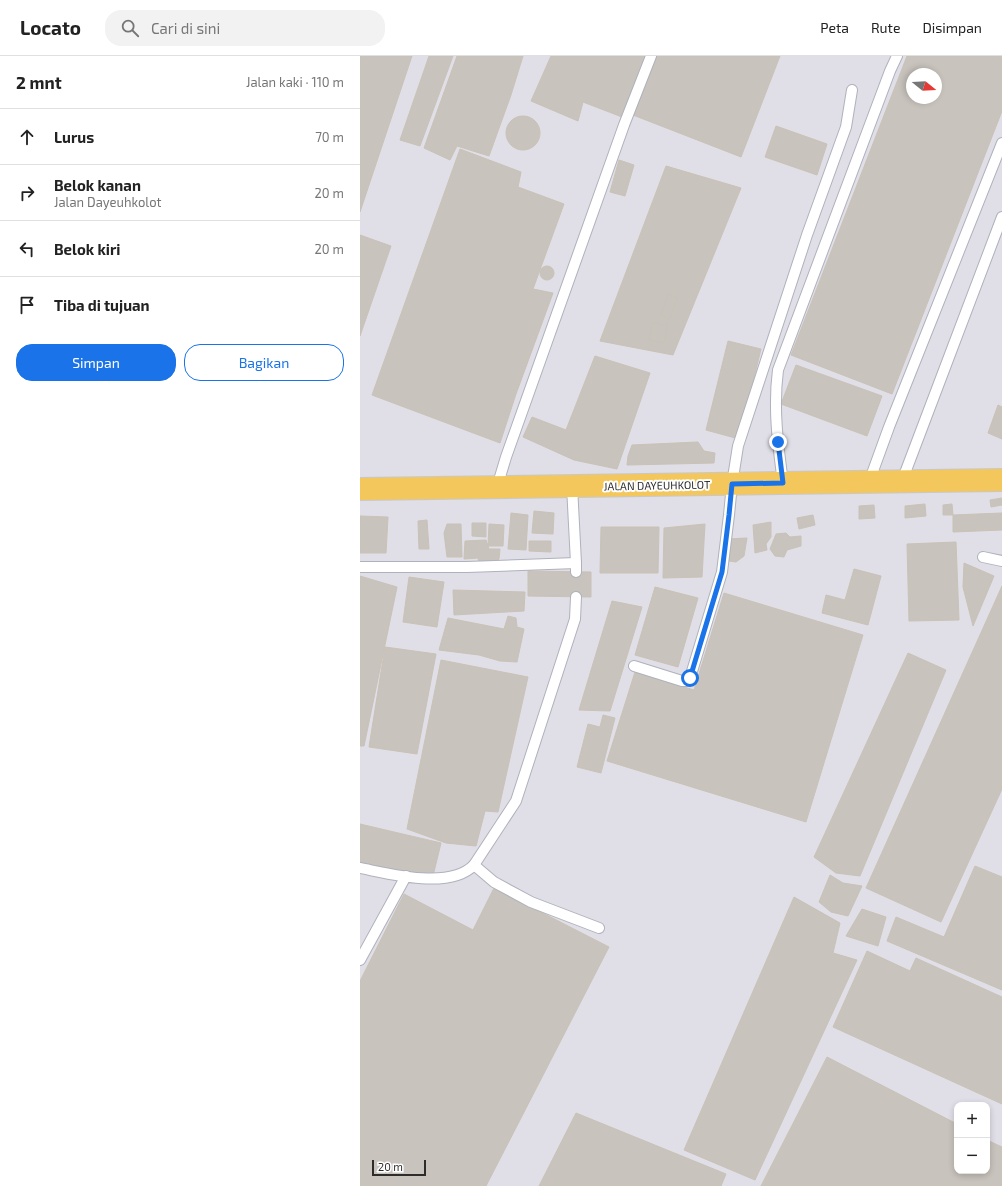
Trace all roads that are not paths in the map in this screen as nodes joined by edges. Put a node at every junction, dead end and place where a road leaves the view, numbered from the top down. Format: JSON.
{"nodes":[{"id":1,"x":651,"y":56,"type":"edge"},
{"id":2,"x":897,"y":56,"type":"edge"},
{"id":3,"x":852,"y":90,"type":"dead end"},
{"id":4,"x":1002,"y":143,"type":"edge"},
{"id":5,"x":1002,"y":217,"type":"edge"},
{"id":6,"x":1002,"y":480,"type":"edge"},
{"id":7,"x":902,"y":481,"type":"junction"},
{"id":8,"x":870,"y":482,"type":"junction"},
{"id":9,"x":783,"y":483,"type":"junction"},
{"id":10,"x":732,"y":484,"type":"junction"},
{"id":11,"x":572,"y":486,"type":"junction"},
{"id":12,"x":497,"y":487,"type":"junction"},
{"id":13,"x":360,"y":489,"type":"edge"},
{"id":14,"x":983,"y":557,"type":"dead end"},
{"id":15,"x":1002,"y":561,"type":"edge"},
{"id":16,"x":360,"y":568,"type":"edge"},
{"id":17,"x":576,"y":597,"type":"dead end"},
{"id":18,"x":634,"y":666,"type":"dead end"},
{"id":19,"x":474,"y":865,"type":"junction"},
{"id":20,"x":360,"y":868,"type":"edge"},
{"id":21,"x":406,"y":876,"type":"junction"},
{"id":22,"x":599,"y":928,"type":"dead end"},
{"id":23,"x":360,"y":960,"type":"edge"}],
"edges":[{"from":1,"to":12,"type":"lane"},
{"from":2,"to":9,"type":"lane"},
{"from":3,"to":10,"type":"lane"},
{"from":4,"to":8,"type":"lane"},
{"from":5,"to":7,"type":"lane"},
{"from":6,"to":7,"type":"main road","name":"JALAN DAYEUHKOLOT"},
{"from":7,"to":8,"type":"main road","name":"JALAN DAYEUHKOLOT"},
{"from":8,"to":9,"type":"main road","name":"JALAN DAYEUHKOLOT"},
{"from":9,"to":10,"type":"main road","name":"JALAN DAYEUHKOLOT"},
{"from":10,"to":11,"type":"main road","name":"JALAN DAYEUHKOLOT"},
{"from":10,"to":18,"type":"lane"},
{"from":11,"to":12,"type":"main road","name":"JALAN DAYEUHKOLOT"},
{"from":11,"to":16,"type":"lane"},
{"from":12,"to":13,"type":"main road","name":"JALAN DAYEUHKOLOT"},
{"from":14,"to":15,"type":"lane"},
{"from":17,"to":19,"type":"lane"},
{"from":19,"to":21,"type":"lane"},
{"from":19,"to":22,"type":"lane"},
{"from":20,"to":21,"type":"lane"},
{"from":21,"to":23,"type":"lane"}]}
